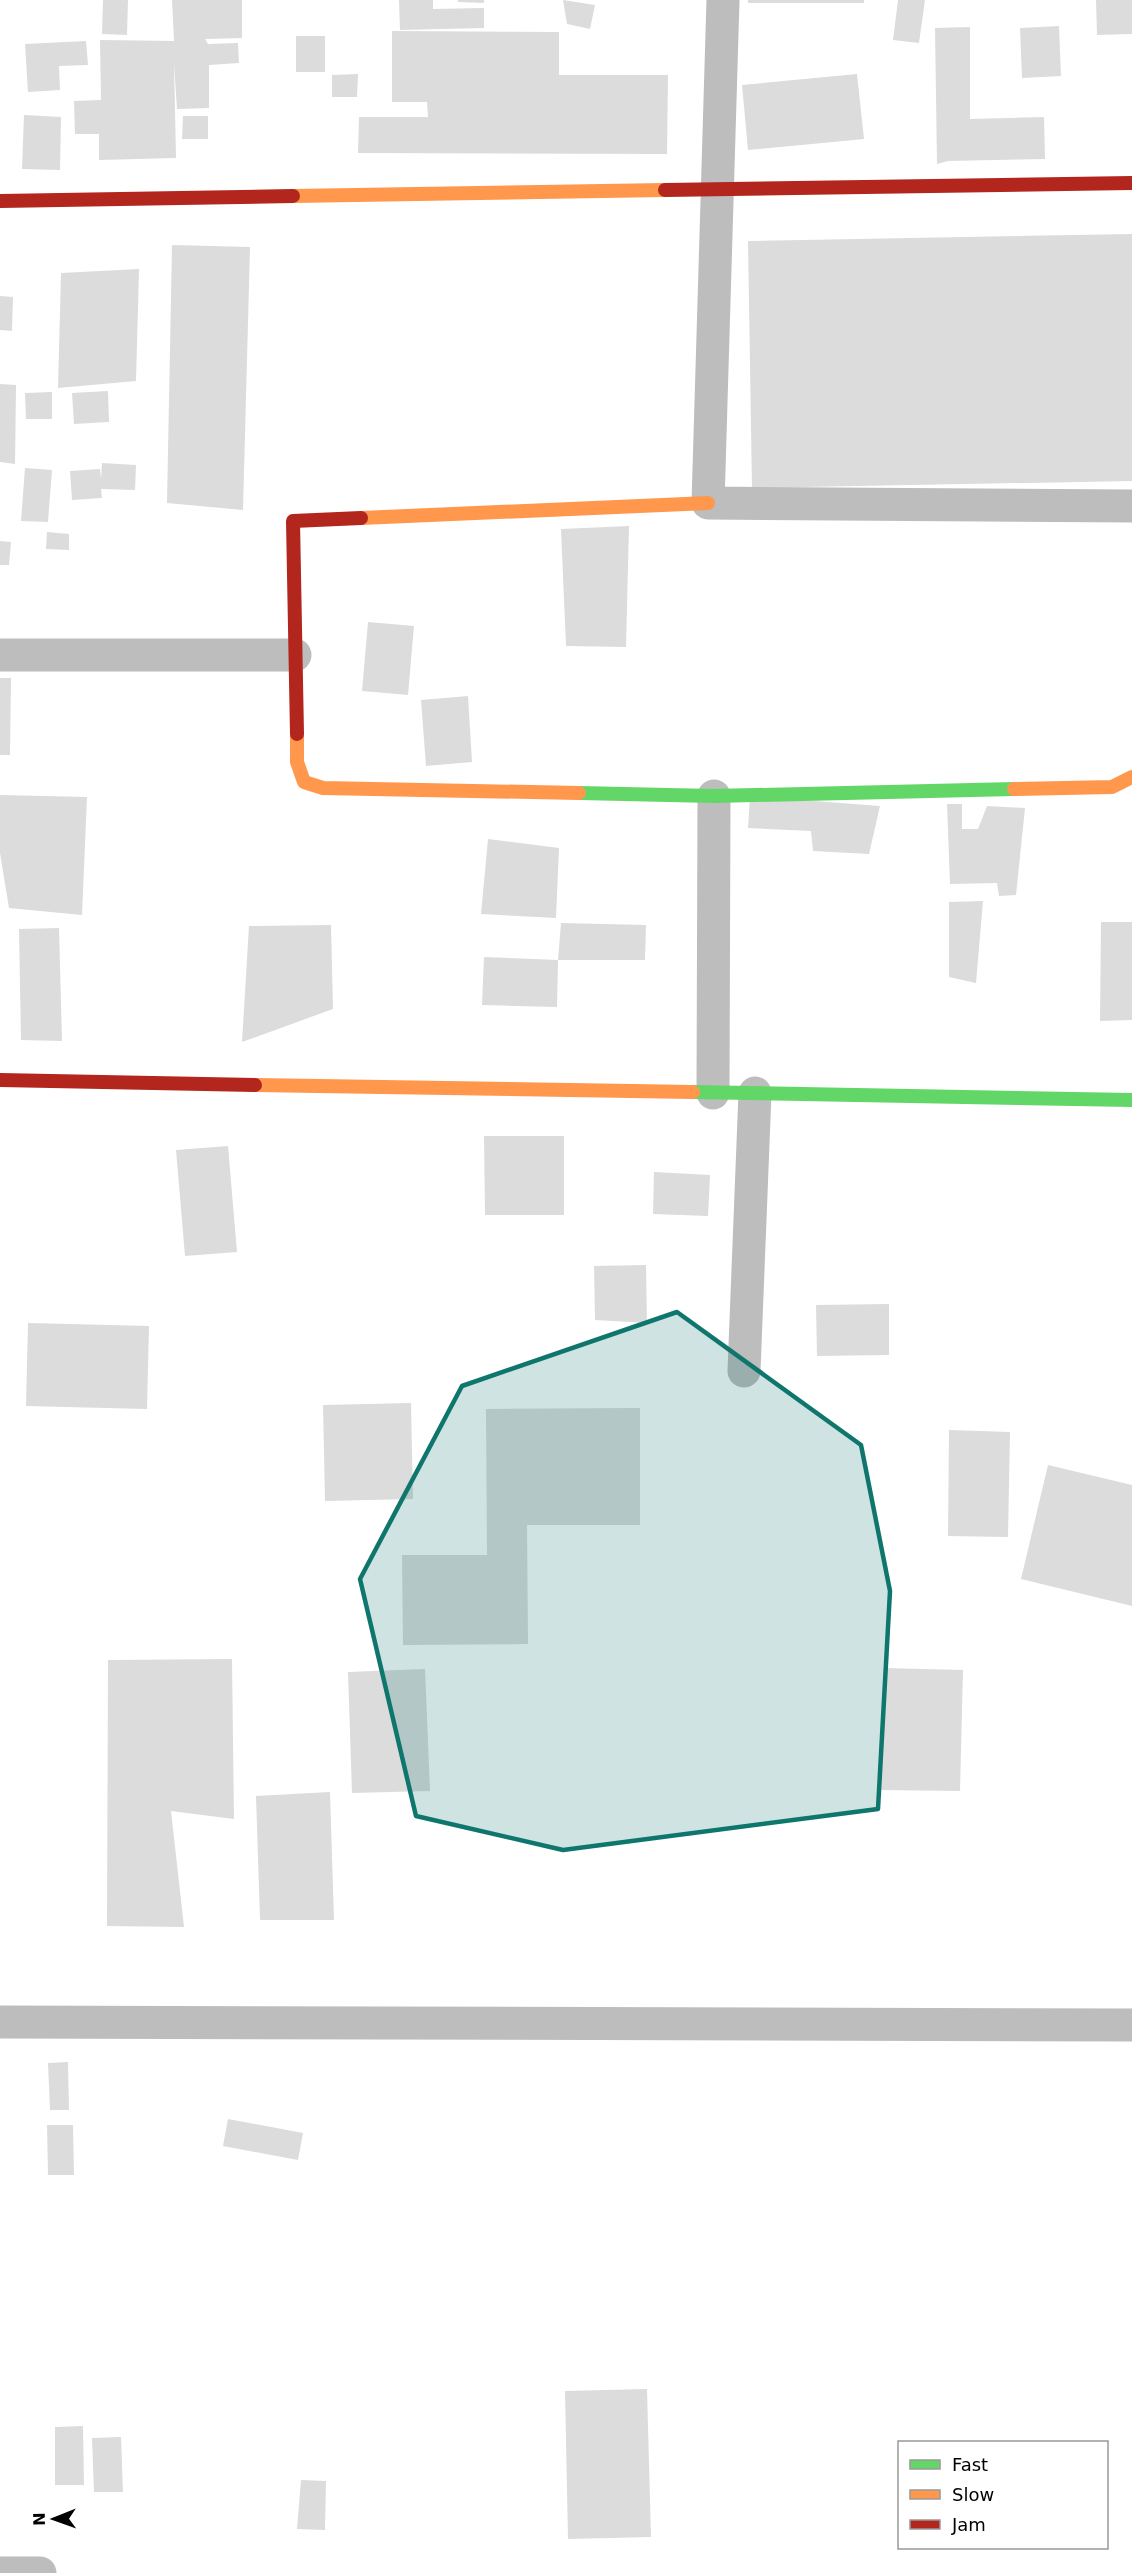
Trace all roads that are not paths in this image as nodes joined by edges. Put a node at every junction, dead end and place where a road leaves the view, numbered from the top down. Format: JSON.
{"nodes":[{"id":1,"x":723,"y":0,"type":"edge"},
{"id":2,"x":1132,"y":183,"type":"edge"},
{"id":3,"x":719,"y":190,"type":"junction"},
{"id":4,"x":0,"y":201,"type":"edge"},
{"id":5,"x":708,"y":503,"type":"junction"},
{"id":6,"x":1132,"y":506,"type":"edge"},
{"id":7,"x":295,"y":655,"type":"junction"},
{"id":8,"x":0,"y":656,"type":"edge"},
{"id":9,"x":1132,"y":777,"type":"edge"},
{"id":10,"x":714,"y":796,"type":"junction"},
{"id":11,"x":0,"y":1080,"type":"edge"},
{"id":12,"x":712,"y":1093,"type":"junction"},
{"id":13,"x":754,"y":1093,"type":"junction"},
{"id":14,"x":1132,"y":1100,"type":"edge"},
{"id":15,"x":744,"y":1371,"type":"dead end"},
{"id":16,"x":0,"y":2022,"type":"edge"},
{"id":17,"x":1132,"y":2025,"type":"edge"},
{"id":18,"x":0,"y":2573,"type":"edge"},
{"id":19,"x":40,"y":2573,"type":"edge"}],
"edges":[{"from":1,"to":3,"type":"street"},
{"from":2,"to":3,"type":"street"},
{"from":3,"to":4,"type":"street"},
{"from":3,"to":5,"type":"street"},
{"from":5,"to":6,"type":"street"},
{"from":5,"to":7,"type":"street"},
{"from":7,"to":8,"type":"street"},
{"from":7,"to":10,"type":"street"},
{"from":9,"to":10,"type":"street"},
{"from":10,"to":12,"type":"street"},
{"from":11,"to":12,"type":"street"},
{"from":12,"to":13,"type":"street"},
{"from":13,"to":14,"type":"street"},
{"from":13,"to":15,"type":"street"},
{"from":16,"to":17,"type":"street"},
{"from":18,"to":19,"type":"street"}]}
